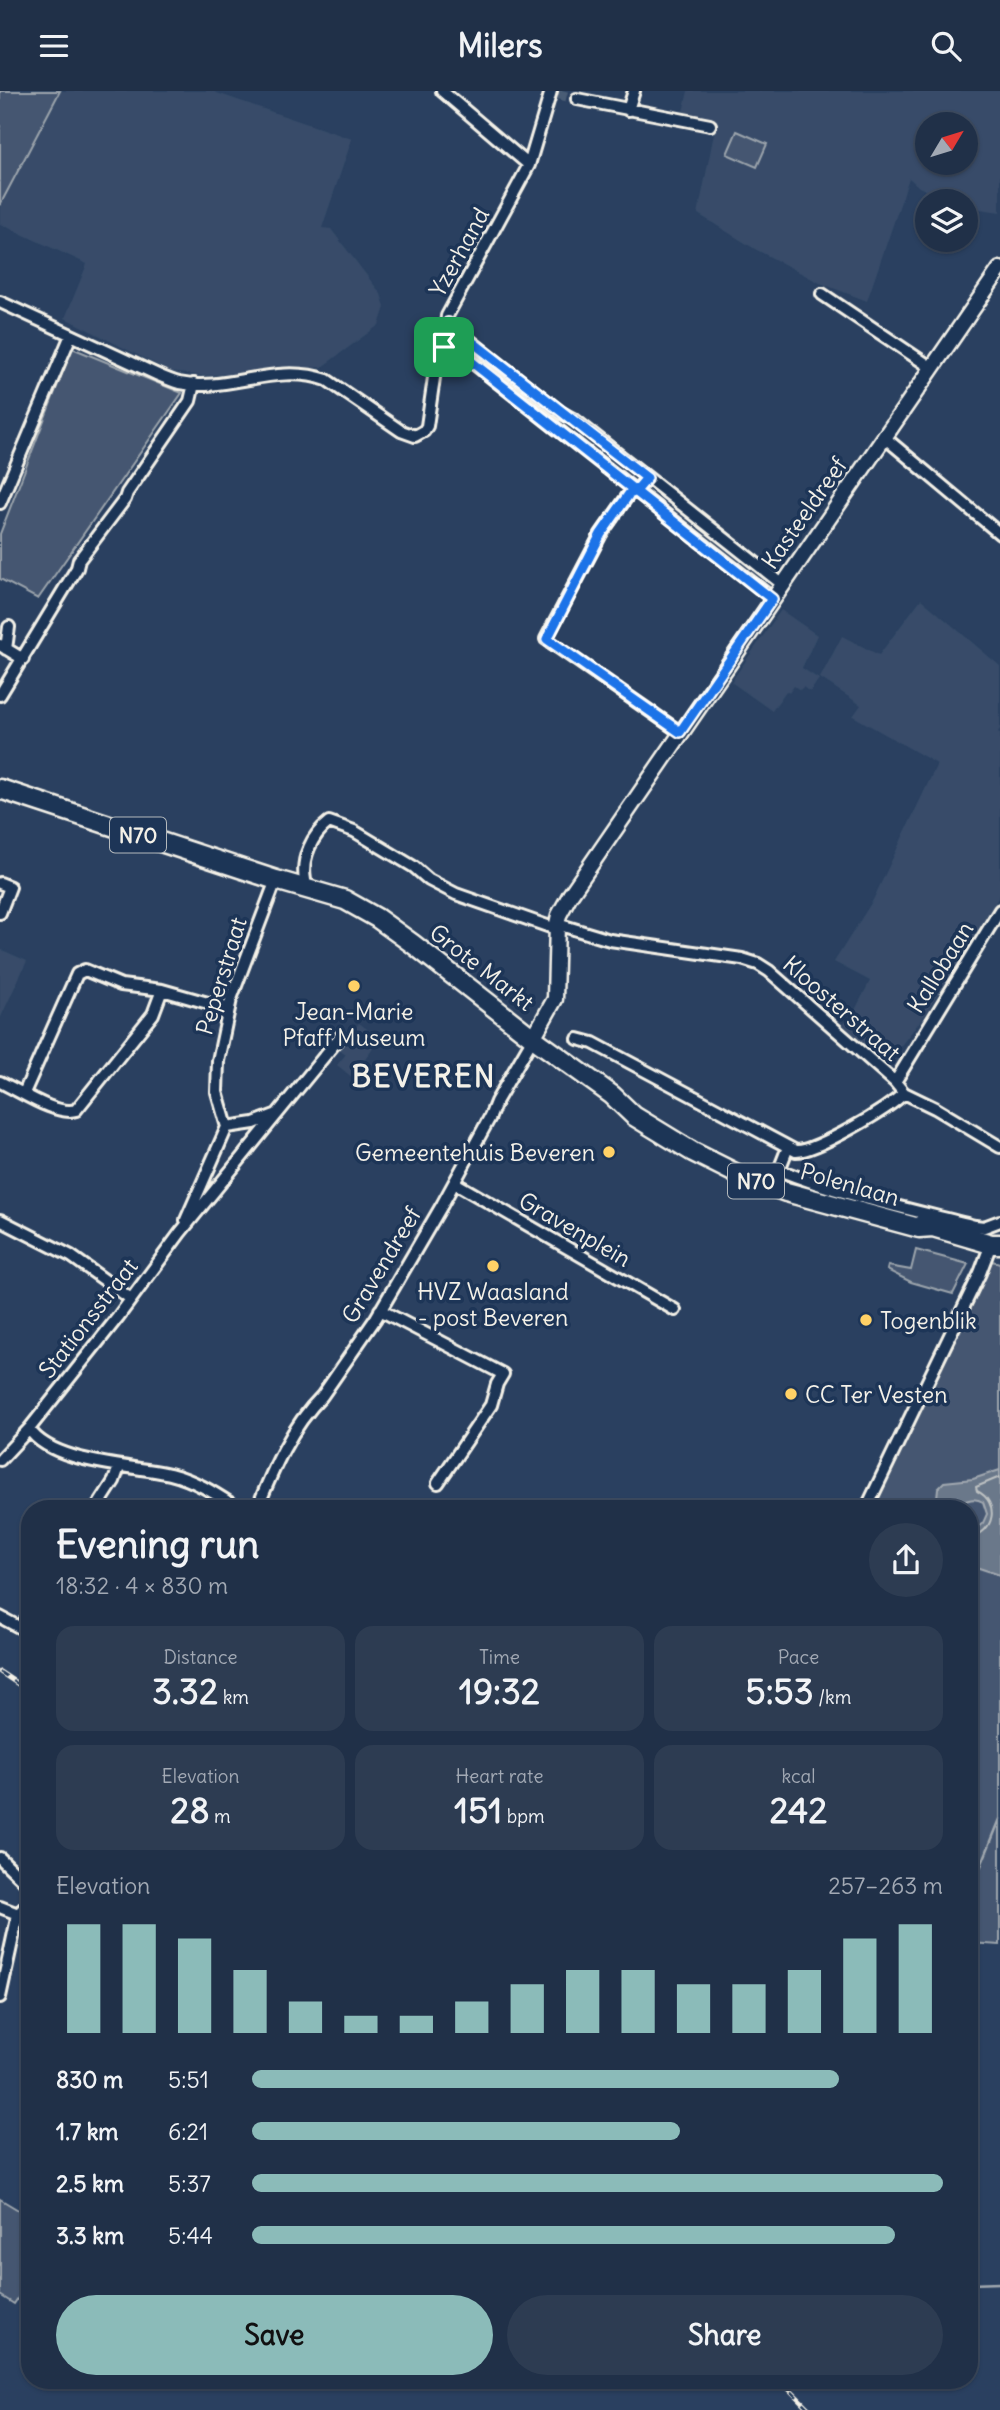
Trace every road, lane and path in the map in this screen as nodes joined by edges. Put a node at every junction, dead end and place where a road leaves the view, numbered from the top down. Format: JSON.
{"nodes":[{"id":1,"x":442,"y":91,"type":"edge"},
{"id":2,"x":634,"y":91,"type":"edge"},
{"id":3,"x":553,"y":93,"type":"edge"},
{"id":4,"x":577,"y":99,"type":"tunnel mouth"},
{"id":5,"x":628,"y":110,"type":"junction"},
{"id":6,"x":710,"y":125,"type":"dead end"},
{"id":7,"x":529,"y":165,"type":"junction"},
{"id":8,"x":1000,"y":269,"type":"edge"},
{"id":9,"x":822,"y":294,"type":"dead end"},
{"id":10,"x":0,"y":302,"type":"edge"},
{"id":11,"x":448,"y":323,"type":"junction"},
{"id":12,"x":71,"y":335,"type":"junction"},
{"id":13,"x":476,"y":345,"type":"junction"},
{"id":14,"x":444,"y":347,"type":"junction"},
{"id":15,"x":468,"y":359,"type":"junction"},
{"id":16,"x":932,"y":368,"type":"junction"},
{"id":17,"x":194,"y":384,"type":"junction"},
{"id":18,"x":884,"y":437,"type":"junction"},
{"id":19,"x":647,"y":478,"type":"junction"},
{"id":20,"x":636,"y":491,"type":"junction"},
{"id":21,"x":0,"y":503,"type":"edge"},
{"id":22,"x":1000,"y":534,"type":"edge"},
{"id":23,"x":764,"y":569,"type":"junction"},
{"id":24,"x":753,"y":584,"type":"junction"},
{"id":25,"x":782,"y":584,"type":"junction"},
{"id":26,"x":772,"y":599,"type":"junction"},
{"id":27,"x":9,"y":627,"type":"dead end"},
{"id":28,"x":3,"y":647,"type":"edge"},
{"id":29,"x":23,"y":659,"type":"junction"},
{"id":30,"x":0,"y":695,"type":"edge"},
{"id":31,"x":680,"y":732,"type":"junction"},
{"id":32,"x":0,"y":778,"type":"edge"},
{"id":33,"x":0,"y":789,"type":"edge"},
{"id":34,"x":287,"y":879,"type":"junction"},
{"id":35,"x":0,"y":883,"type":"edge"},
{"id":36,"x":1000,"y":910,"type":"edge"},
{"id":37,"x":0,"y":913,"type":"edge"},
{"id":38,"x":556,"y":926,"type":"junction"},
{"id":39,"x":162,"y":991,"type":"junction"},
{"id":40,"x":229,"y":1009,"type":"junction"},
{"id":41,"x":340,"y":1037,"type":"dead end"},
{"id":42,"x":533,"y":1038,"type":"junction"},
{"id":43,"x":578,"y":1039,"type":"dead end"},
{"id":44,"x":0,"y":1082,"type":"edge"},
{"id":45,"x":895,"y":1082,"type":"junction"},
{"id":46,"x":24,"y":1093,"type":"junction"},
{"id":47,"x":904,"y":1093,"type":"junction"},
{"id":48,"x":278,"y":1114,"type":"junction"},
{"id":49,"x":227,"y":1127,"type":"junction"},
{"id":50,"x":788,"y":1147,"type":"junction"},
{"id":51,"x":1000,"y":1147,"type":"edge"},
{"id":52,"x":455,"y":1183,"type":"junction"},
{"id":53,"x":198,"y":1192,"type":"junction"},
{"id":54,"x":213,"y":1202,"type":"junction"},
{"id":55,"x":0,"y":1220,"type":"edge"},
{"id":56,"x":1000,"y":1221,"type":"edge"},
{"id":57,"x":180,"y":1233,"type":"junction"},
{"id":58,"x":997,"y":1246,"type":"edge"},
{"id":59,"x":131,"y":1299,"type":"junction"},
{"id":60,"x":380,"y":1310,"type":"junction"},
{"id":61,"x":675,"y":1310,"type":"dead end"},
{"id":62,"x":29,"y":1429,"type":"junction"},
{"id":63,"x":0,"y":1460,"type":"edge"},
{"id":64,"x":119,"y":1467,"type":"junction"},
{"id":65,"x":438,"y":1483,"type":"dead end"},
{"id":66,"x":102,"y":1500,"type":"edge"},
{"id":67,"x":225,"y":1500,"type":"edge"},
{"id":68,"x":261,"y":1500,"type":"edge"},
{"id":69,"x":870,"y":1500,"type":"edge"},
{"id":70,"x":0,"y":1617,"type":"edge"},
{"id":71,"x":21,"y":1629,"type":"edge"},
{"id":72,"x":0,"y":1859,"type":"edge"},
{"id":73,"x":21,"y":1879,"type":"edge"},
{"id":74,"x":0,"y":1907,"type":"edge"},
{"id":75,"x":21,"y":1911,"type":"edge"},
{"id":76,"x":18,"y":1914,"type":"junction"},
{"id":77,"x":0,"y":1997,"type":"edge"}],
"edges":[{"from":1,"to":7,"type":"street"},
{"from":2,"to":5,"type":"street"},
{"from":3,"to":7,"type":"street","name":"Yzerhand"},
{"from":4,"to":5,"type":"street"},
{"from":5,"to":6,"type":"street"},
{"from":7,"to":11,"type":"street","name":"Yzerhand"},
{"from":8,"to":16,"type":"street","name":"Kasteeldreef"},
{"from":9,"to":16,"type":"street"},
{"from":10,"to":12,"type":"street"},
{"from":11,"to":13,"type":"street"},
{"from":11,"to":14,"type":"street","name":"Yzerhand"},
{"from":12,"to":17,"type":"street"},
{"from":12,"to":21,"type":"street"},
{"from":13,"to":15,"type":"street"},
{"from":13,"to":19,"type":"street"},
{"from":14,"to":15,"type":"street"},
{"from":14,"to":17,"type":"street","name":"Yzerhand"},
{"from":15,"to":20,"type":"street"},
{"from":16,"to":18,"type":"street","name":"Kasteeldreef"},
{"from":17,"to":29,"type":"street"},
{"from":18,"to":22,"type":"street"},
{"from":18,"to":25,"type":"street","name":"Kasteeldreef"},
{"from":19,"to":20,"type":"street"},
{"from":19,"to":23,"type":"street"},
{"from":20,"to":24,"type":"street"},
{"from":20,"to":31,"type":"street"},
{"from":23,"to":24,"type":"street"},
{"from":23,"to":25,"type":"street"},
{"from":24,"to":26,"type":"street"},
{"from":25,"to":26,"type":"street","name":"Kasteeldreef"},
{"from":26,"to":31,"type":"street","name":"Kasteeldreef"},
{"from":27,"to":28,"type":"street"},
{"from":28,"to":29,"type":"street"},
{"from":29,"to":30,"type":"street"},
{"from":31,"to":38,"type":"street","name":"Kasteeldreef"},
{"from":32,"to":34,"type":"main road","number":"N70"},
{"from":33,"to":34,"type":"main road","number":"N70"},
{"from":34,"to":38,"type":"street","name":"Grote Markt"},
{"from":34,"to":40,"type":"street","name":"Peperstraat"},
{"from":34,"to":42,"type":"main road","name":"Grote Markt","number":"N70"},
{"from":35,"to":37,"type":"street"},
{"from":36,"to":45,"type":"street","name":"Kallobaan"},
{"from":38,"to":42,"type":"street","name":"Grote Markt"},
{"from":38,"to":45,"type":"street","name":"Kloosterstraat"},
{"from":39,"to":40,"type":"street"},
{"from":39,"to":46,"type":"street"},
{"from":39,"to":46,"type":"street"},
{"from":40,"to":49,"type":"street","name":"Peperstraat"},
{"from":41,"to":48,"type":"street","name":"Stationsstraat"},
{"from":42,"to":52,"type":"street","name":"Gravendreef"},
{"from":42,"to":58,"type":"main road","name":"Polenlaan","number":"N70"},
{"from":43,"to":50,"type":"street"},
{"from":44,"to":46,"type":"street"},
{"from":45,"to":47,"type":"street","name":"Kloosterstraat"},
{"from":47,"to":50,"type":"street"},
{"from":47,"to":51,"type":"street","name":"Kloosterstraat"},
{"from":48,"to":49,"type":"street"},
{"from":48,"to":54,"type":"street","name":"Stationsstraat"},
{"from":49,"to":53,"type":"street","name":"Stationsstraat"},
{"from":50,"to":56,"type":"street","name":"Polenlaan"},
{"from":52,"to":60,"type":"street","name":"Gravendreef"},
{"from":52,"to":61,"type":"street","name":"Gravenplein"},
{"from":53,"to":54,"type":"street"},
{"from":53,"to":57,"type":"street","name":"Stationsstraat"},
{"from":54,"to":57,"type":"street","name":"Stationsstraat"},
{"from":55,"to":59,"type":"street"},
{"from":57,"to":59,"type":"street","name":"Stationsstraat"},
{"from":58,"to":69,"type":"street"},
{"from":59,"to":62,"type":"street","name":"Stationsstraat"},
{"from":60,"to":65,"type":"street"},
{"from":60,"to":68,"type":"street","name":"Gravendreef"},
{"from":62,"to":63,"type":"street","name":"Stationsstraat"},
{"from":62,"to":64,"type":"street"},
{"from":64,"to":66,"type":"street"},
{"from":64,"to":67,"type":"street"},
{"from":70,"to":71,"type":"street"},
{"from":72,"to":73,"type":"street"},
{"from":74,"to":76,"type":"street"},
{"from":75,"to":76,"type":"street"},
{"from":76,"to":77,"type":"street"}]}
